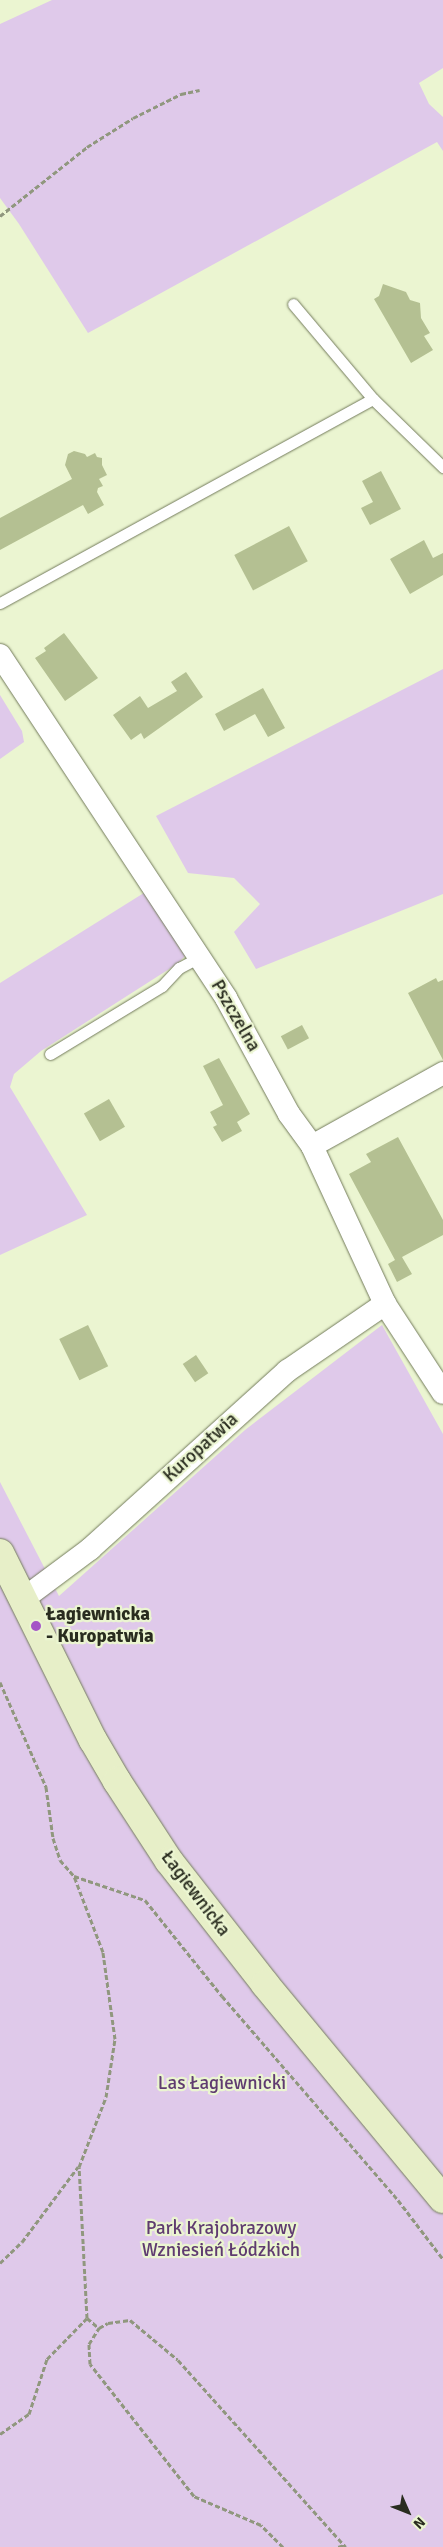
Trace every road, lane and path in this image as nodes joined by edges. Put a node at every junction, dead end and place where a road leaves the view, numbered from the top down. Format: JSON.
{"nodes":[{"id":1,"x":200,"y":90,"type":"dead end"},
{"id":2,"x":0,"y":216,"type":"edge"},
{"id":3,"x":293,"y":304,"type":"dead end"},
{"id":4,"x":374,"y":399,"type":"junction"},
{"id":5,"x":443,"y":467,"type":"edge"},
{"id":6,"x":0,"y":603,"type":"edge"},
{"id":7,"x":0,"y":655,"type":"edge"},
{"id":8,"x":200,"y":957,"type":"junction"},
{"id":9,"x":50,"y":1054,"type":"dead end"},
{"id":10,"x":443,"y":1073,"type":"edge"},
{"id":11,"x":312,"y":1146,"type":"junction"},
{"id":12,"x":385,"y":1304,"type":"junction"},
{"id":13,"x":443,"y":1393,"type":"edge"},
{"id":14,"x":0,"y":1553,"type":"edge"},
{"id":15,"x":23,"y":1599,"type":"junction"},
{"id":16,"x":0,"y":1682,"type":"edge"},
{"id":17,"x":74,"y":1876,"type":"junction"},
{"id":18,"x":79,"y":2167,"type":"junction"},
{"id":19,"x":443,"y":2199,"type":"edge"},
{"id":20,"x":443,"y":2259,"type":"edge"},
{"id":21,"x":0,"y":2263,"type":"edge"},
{"id":22,"x":86,"y":2318,"type":"junction"},
{"id":23,"x":99,"y":2328,"type":"junction"},
{"id":24,"x":0,"y":2434,"type":"edge"},
{"id":25,"x":345,"y":2546,"type":"edge"},
{"id":26,"x":283,"y":2547,"type":"edge"},
{"id":27,"x":338,"y":2547,"type":"edge"}],
"edges":[{"from":1,"to":2,"type":"path"},
{"from":3,"to":4,"type":"lane"},
{"from":4,"to":5,"type":"lane"},
{"from":4,"to":6,"type":"lane"},
{"from":7,"to":8,"type":"street","name":"Pszczelna"},
{"from":8,"to":9,"type":"lane"},
{"from":8,"to":11,"type":"street","name":"Pszczelna"},
{"from":10,"to":11,"type":"street"},
{"from":11,"to":12,"type":"street","name":"Pszczelna"},
{"from":12,"to":13,"type":"street","name":"Pszczelna"},
{"from":12,"to":15,"type":"street","name":"Kuropatwia"},
{"from":14,"to":15,"type":"street","name":"Łagiewnicka"},
{"from":15,"to":19,"type":"street","name":"Łagiewnicka"},
{"from":16,"to":17,"type":"path"},
{"from":17,"to":18,"type":"path"},
{"from":17,"to":20,"type":"path"},
{"from":18,"to":21,"type":"path"},
{"from":18,"to":22,"type":"path"},
{"from":22,"to":23,"type":"path"},
{"from":22,"to":24,"type":"path"},
{"from":23,"to":25,"type":"path"},
{"from":23,"to":26,"type":"path"},
{"from":25,"to":27,"type":"path"}]}
